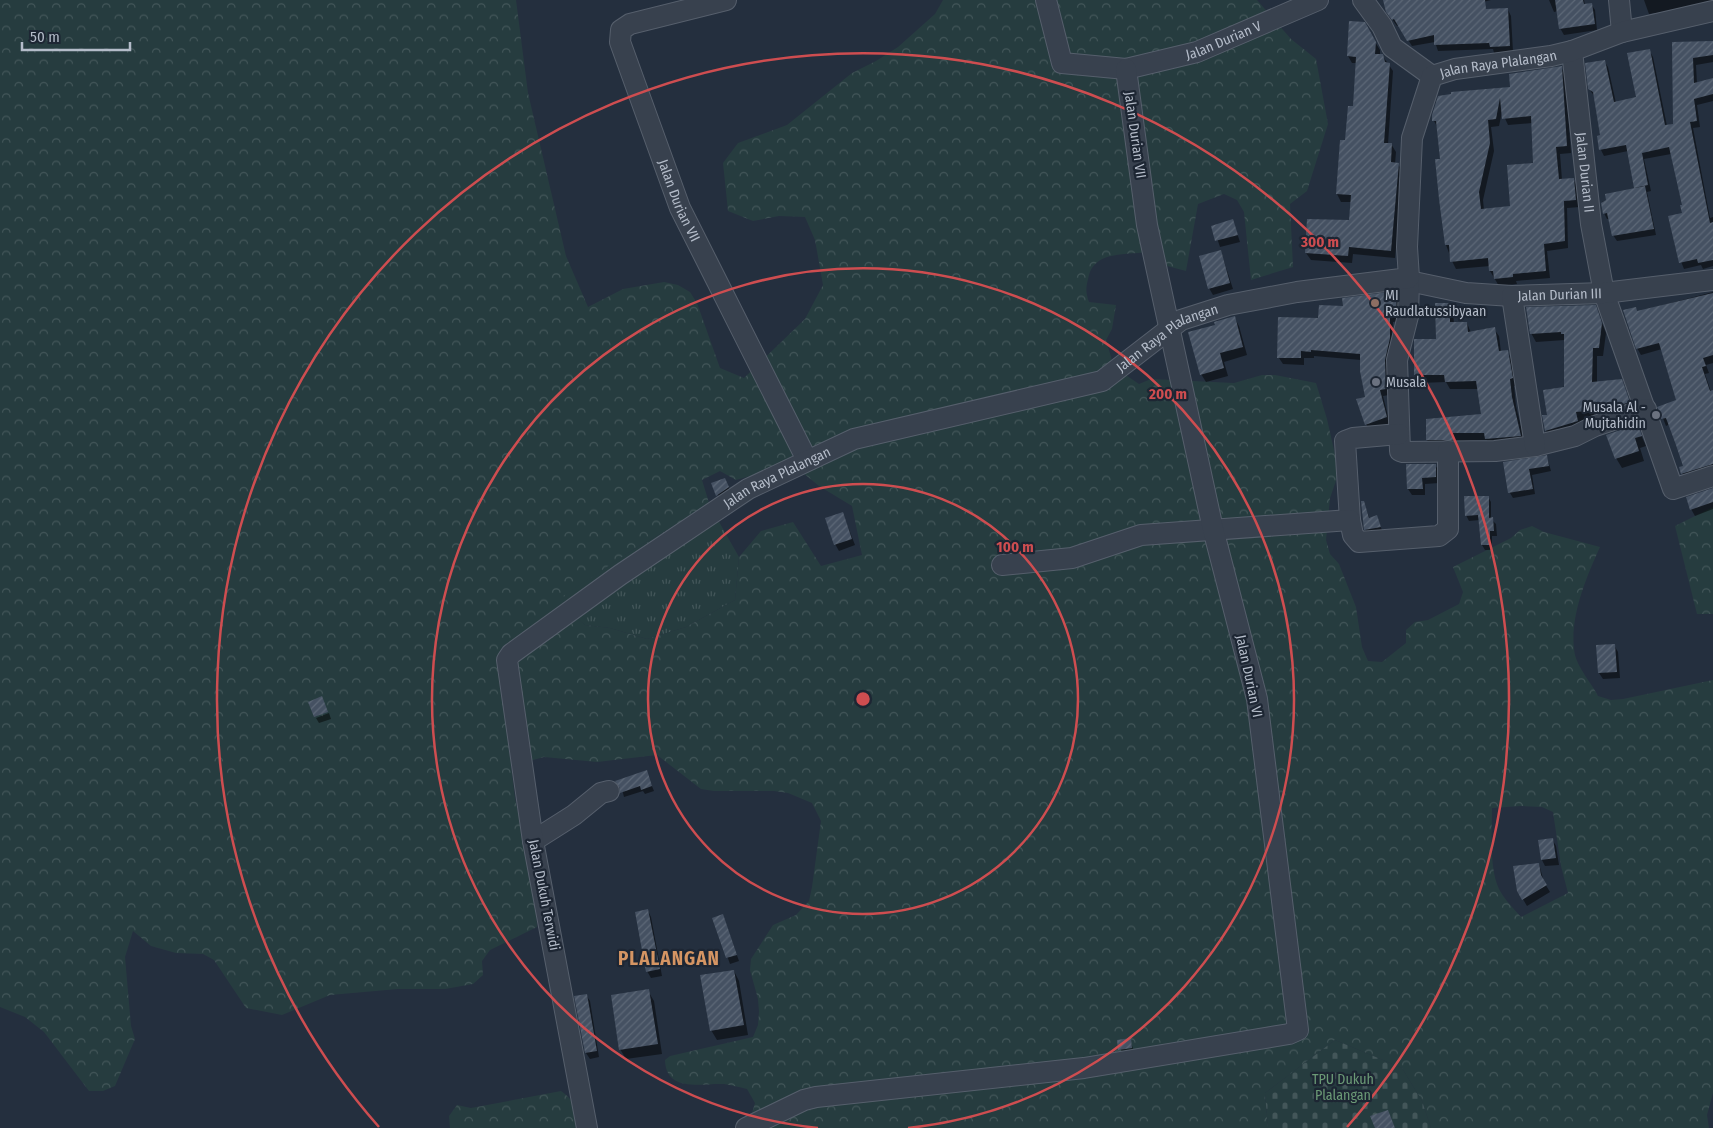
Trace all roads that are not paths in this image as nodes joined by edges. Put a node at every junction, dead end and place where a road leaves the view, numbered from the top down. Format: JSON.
{"nodes":[{"id":1,"x":726,"y":0,"type":"edge"},
{"id":2,"x":1046,"y":0,"type":"edge"},
{"id":3,"x":1317,"y":0,"type":"edge"},
{"id":4,"x":1363,"y":0,"type":"edge"},
{"id":5,"x":1619,"y":0,"type":"edge"},
{"id":6,"x":1713,"y":11,"type":"edge"},
{"id":7,"x":1622,"y":32,"type":"junction"},
{"id":8,"x":1572,"y":51,"type":"junction"},
{"id":9,"x":1126,"y":69,"type":"junction"},
{"id":10,"x":1432,"y":76,"type":"junction"},
{"id":11,"x":1409,"y":280,"type":"junction"},
{"id":12,"x":1713,"y":280,"type":"edge"},
{"id":13,"x":1604,"y":293,"type":"junction"},
{"id":14,"x":1512,"y":296,"type":"junction"},
{"id":15,"x":1170,"y":328,"type":"junction"},
{"id":16,"x":1646,"y":409,"type":"junction"},
{"id":17,"x":1399,"y":434,"type":"junction"},
{"id":18,"x":1528,"y":446,"type":"junction"},
{"id":19,"x":1448,"y":451,"type":"junction"},
{"id":20,"x":807,"y":460,"type":"junction"},
{"id":21,"x":1713,"y":476,"type":"edge"},
{"id":22,"x":1350,"y":520,"type":"junction"},
{"id":23,"x":1213,"y":529,"type":"junction"},
{"id":24,"x":1002,"y":566,"type":"dead end"},
{"id":25,"x":507,"y":660,"type":"joint"},
{"id":26,"x":609,"y":790,"type":"dead end"},
{"id":27,"x":533,"y":842,"type":"junction"},
{"id":28,"x":587,"y":1128,"type":"edge"},
{"id":29,"x":746,"y":1128,"type":"edge"}],
"edges":[{"from":1,"to":20,"type":"street","name":"Jalan Durian VII"},
{"from":2,"to":9,"type":"street"},
{"from":3,"to":9,"type":"street","name":"Jalan Durian V"},
{"from":4,"to":10,"type":"street"},
{"from":5,"to":7,"type":"street"},
{"from":6,"to":7,"type":"street","name":"Jalan Raya Plalangan"},
{"from":7,"to":8,"type":"street","name":"Jalan Raya Plalangan"},
{"from":8,"to":10,"type":"street","name":"Jalan Raya Plalangan"},
{"from":8,"to":13,"type":"street","name":"Jalan Durian II"},
{"from":9,"to":15,"type":"street","name":"Jalan Durian VII"},
{"from":10,"to":11,"type":"street","name":"Jalan Raya Plalangan"},
{"from":11,"to":14,"type":"street","name":"Jalan Durian III"},
{"from":11,"to":15,"type":"street","name":"Jalan Raya Plalangan"},
{"from":11,"to":17,"type":"street"},
{"from":12,"to":13,"type":"street","name":"Jalan Durian III"},
{"from":13,"to":14,"type":"street","name":"Jalan Durian III"},
{"from":13,"to":16,"type":"street","name":"Jalan Durian II"},
{"from":14,"to":18,"type":"street"},
{"from":15,"to":20,"type":"street","name":"Jalan Raya Plalangan"},
{"from":15,"to":23,"type":"street","name":"Jalan Durian VI"},
{"from":16,"to":18,"type":"street"},
{"from":16,"to":21,"type":"street","name":"Jalan Durian II"},
{"from":17,"to":19,"type":"street"},
{"from":17,"to":22,"type":"street"},
{"from":18,"to":19,"type":"street"},
{"from":19,"to":22,"type":"street"},
{"from":20,"to":25,"type":"street","name":"Jalan Raya Plalangan"},
{"from":22,"to":23,"type":"street"},
{"from":23,"to":24,"type":"street"},
{"from":23,"to":29,"type":"street","name":"Jalan Durian VI"},
{"from":25,"to":27,"type":"street","name":"Jalan Dukuh Terwidi"},
{"from":26,"to":27,"type":"street"},
{"from":27,"to":28,"type":"street","name":"Jalan Dukuh Terwidi"}]}
